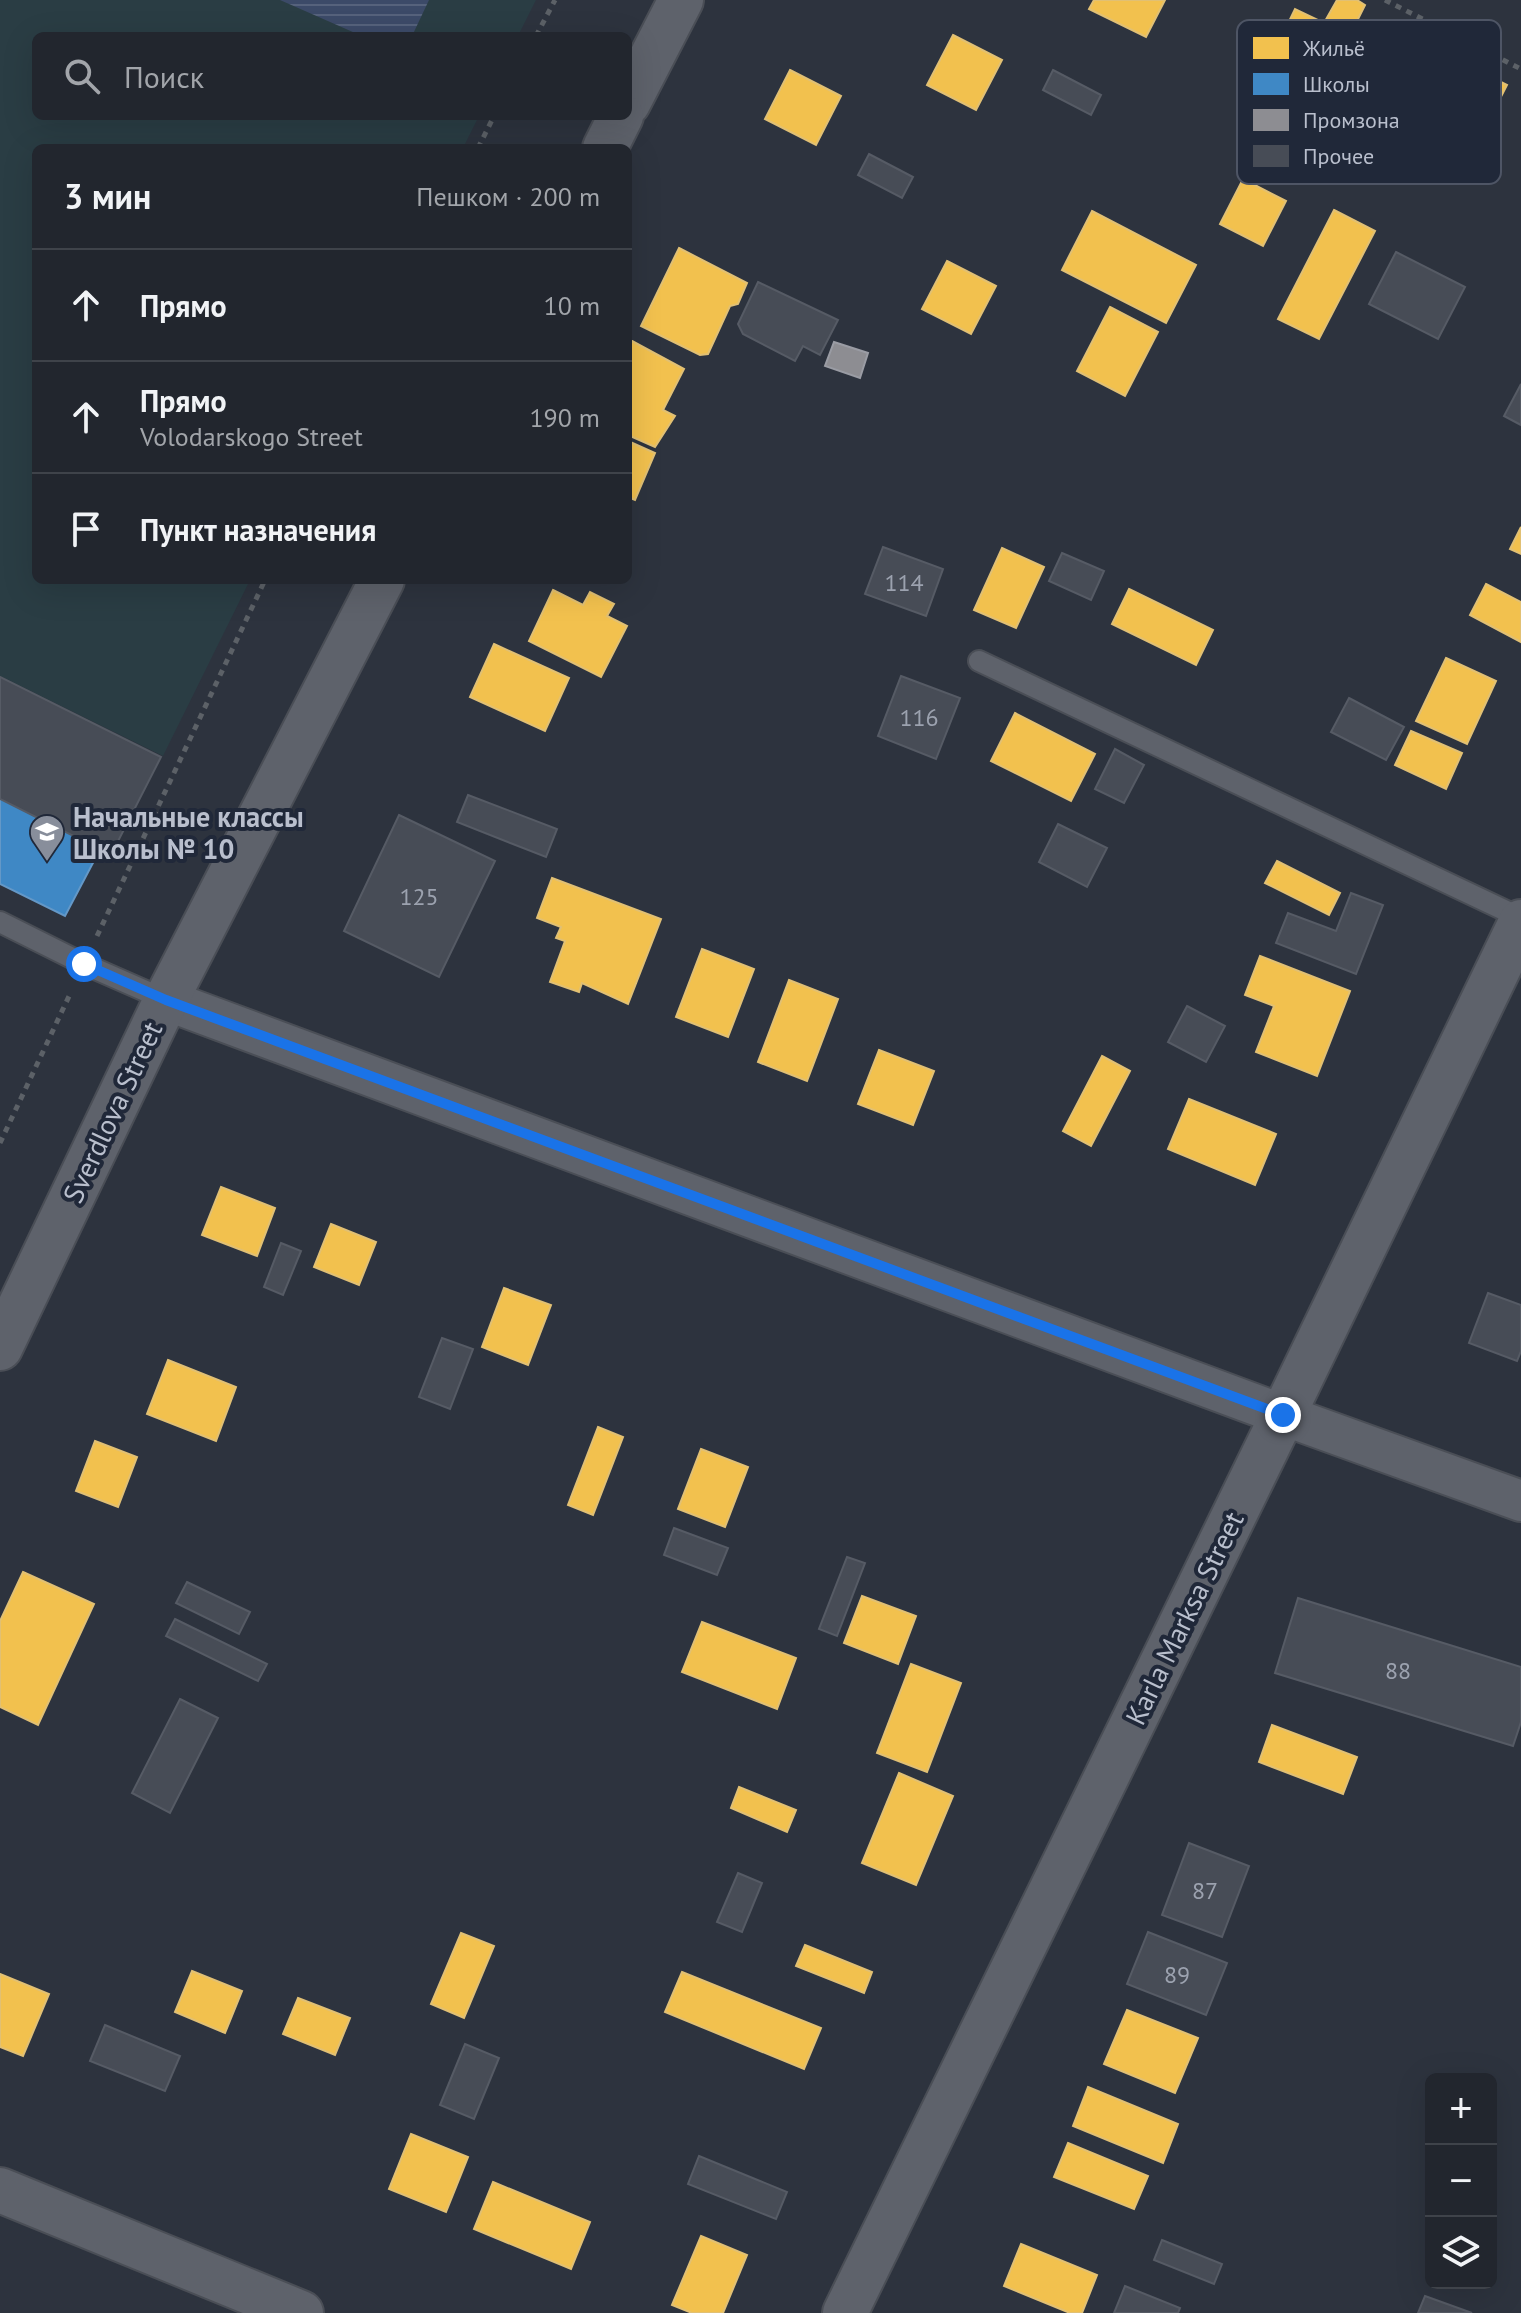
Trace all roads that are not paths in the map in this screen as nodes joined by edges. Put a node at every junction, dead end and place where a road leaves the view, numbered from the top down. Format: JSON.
{"nodes":[{"id":1,"x":681,"y":0,"type":"edge"},
{"id":2,"x":632,"y":95,"type":"edge"},
{"id":3,"x":619,"y":120,"type":"edge"},
{"id":4,"x":607,"y":144,"type":"edge"},
{"id":5,"x":380,"y":584,"type":"edge"},
{"id":6,"x":979,"y":661,"type":"dead end"},
{"id":7,"x":1521,"y":920,"type":"edge"},
{"id":8,"x":0,"y":922,"type":"edge"},
{"id":9,"x":166,"y":1000,"type":"junction"},
{"id":10,"x":0,"y":1348,"type":"edge"},
{"id":11,"x":1283,"y":1415,"type":"junction"},
{"id":12,"x":1521,"y":1501,"type":"edge"},
{"id":13,"x":0,"y":2190,"type":"edge"},
{"id":14,"x":301,"y":2313,"type":"edge"},
{"id":15,"x":845,"y":2313,"type":"edge"}],
"edges":[{"from":1,"to":2,"type":"street"},
{"from":3,"to":4,"type":"street"},
{"from":5,"to":9,"type":"street","name":"Sverdlova Street"},
{"from":6,"to":7,"type":"lane"},
{"from":7,"to":11,"type":"street","name":"Karla Marksa Street"},
{"from":8,"to":9,"type":"lane"},
{"from":9,"to":10,"type":"street","name":"Sverdlova Street"},
{"from":9,"to":11,"type":"street"},
{"from":11,"to":12,"type":"street"},
{"from":11,"to":15,"type":"street","name":"Karla Marksa Street"},
{"from":13,"to":14,"type":"street"}]}
